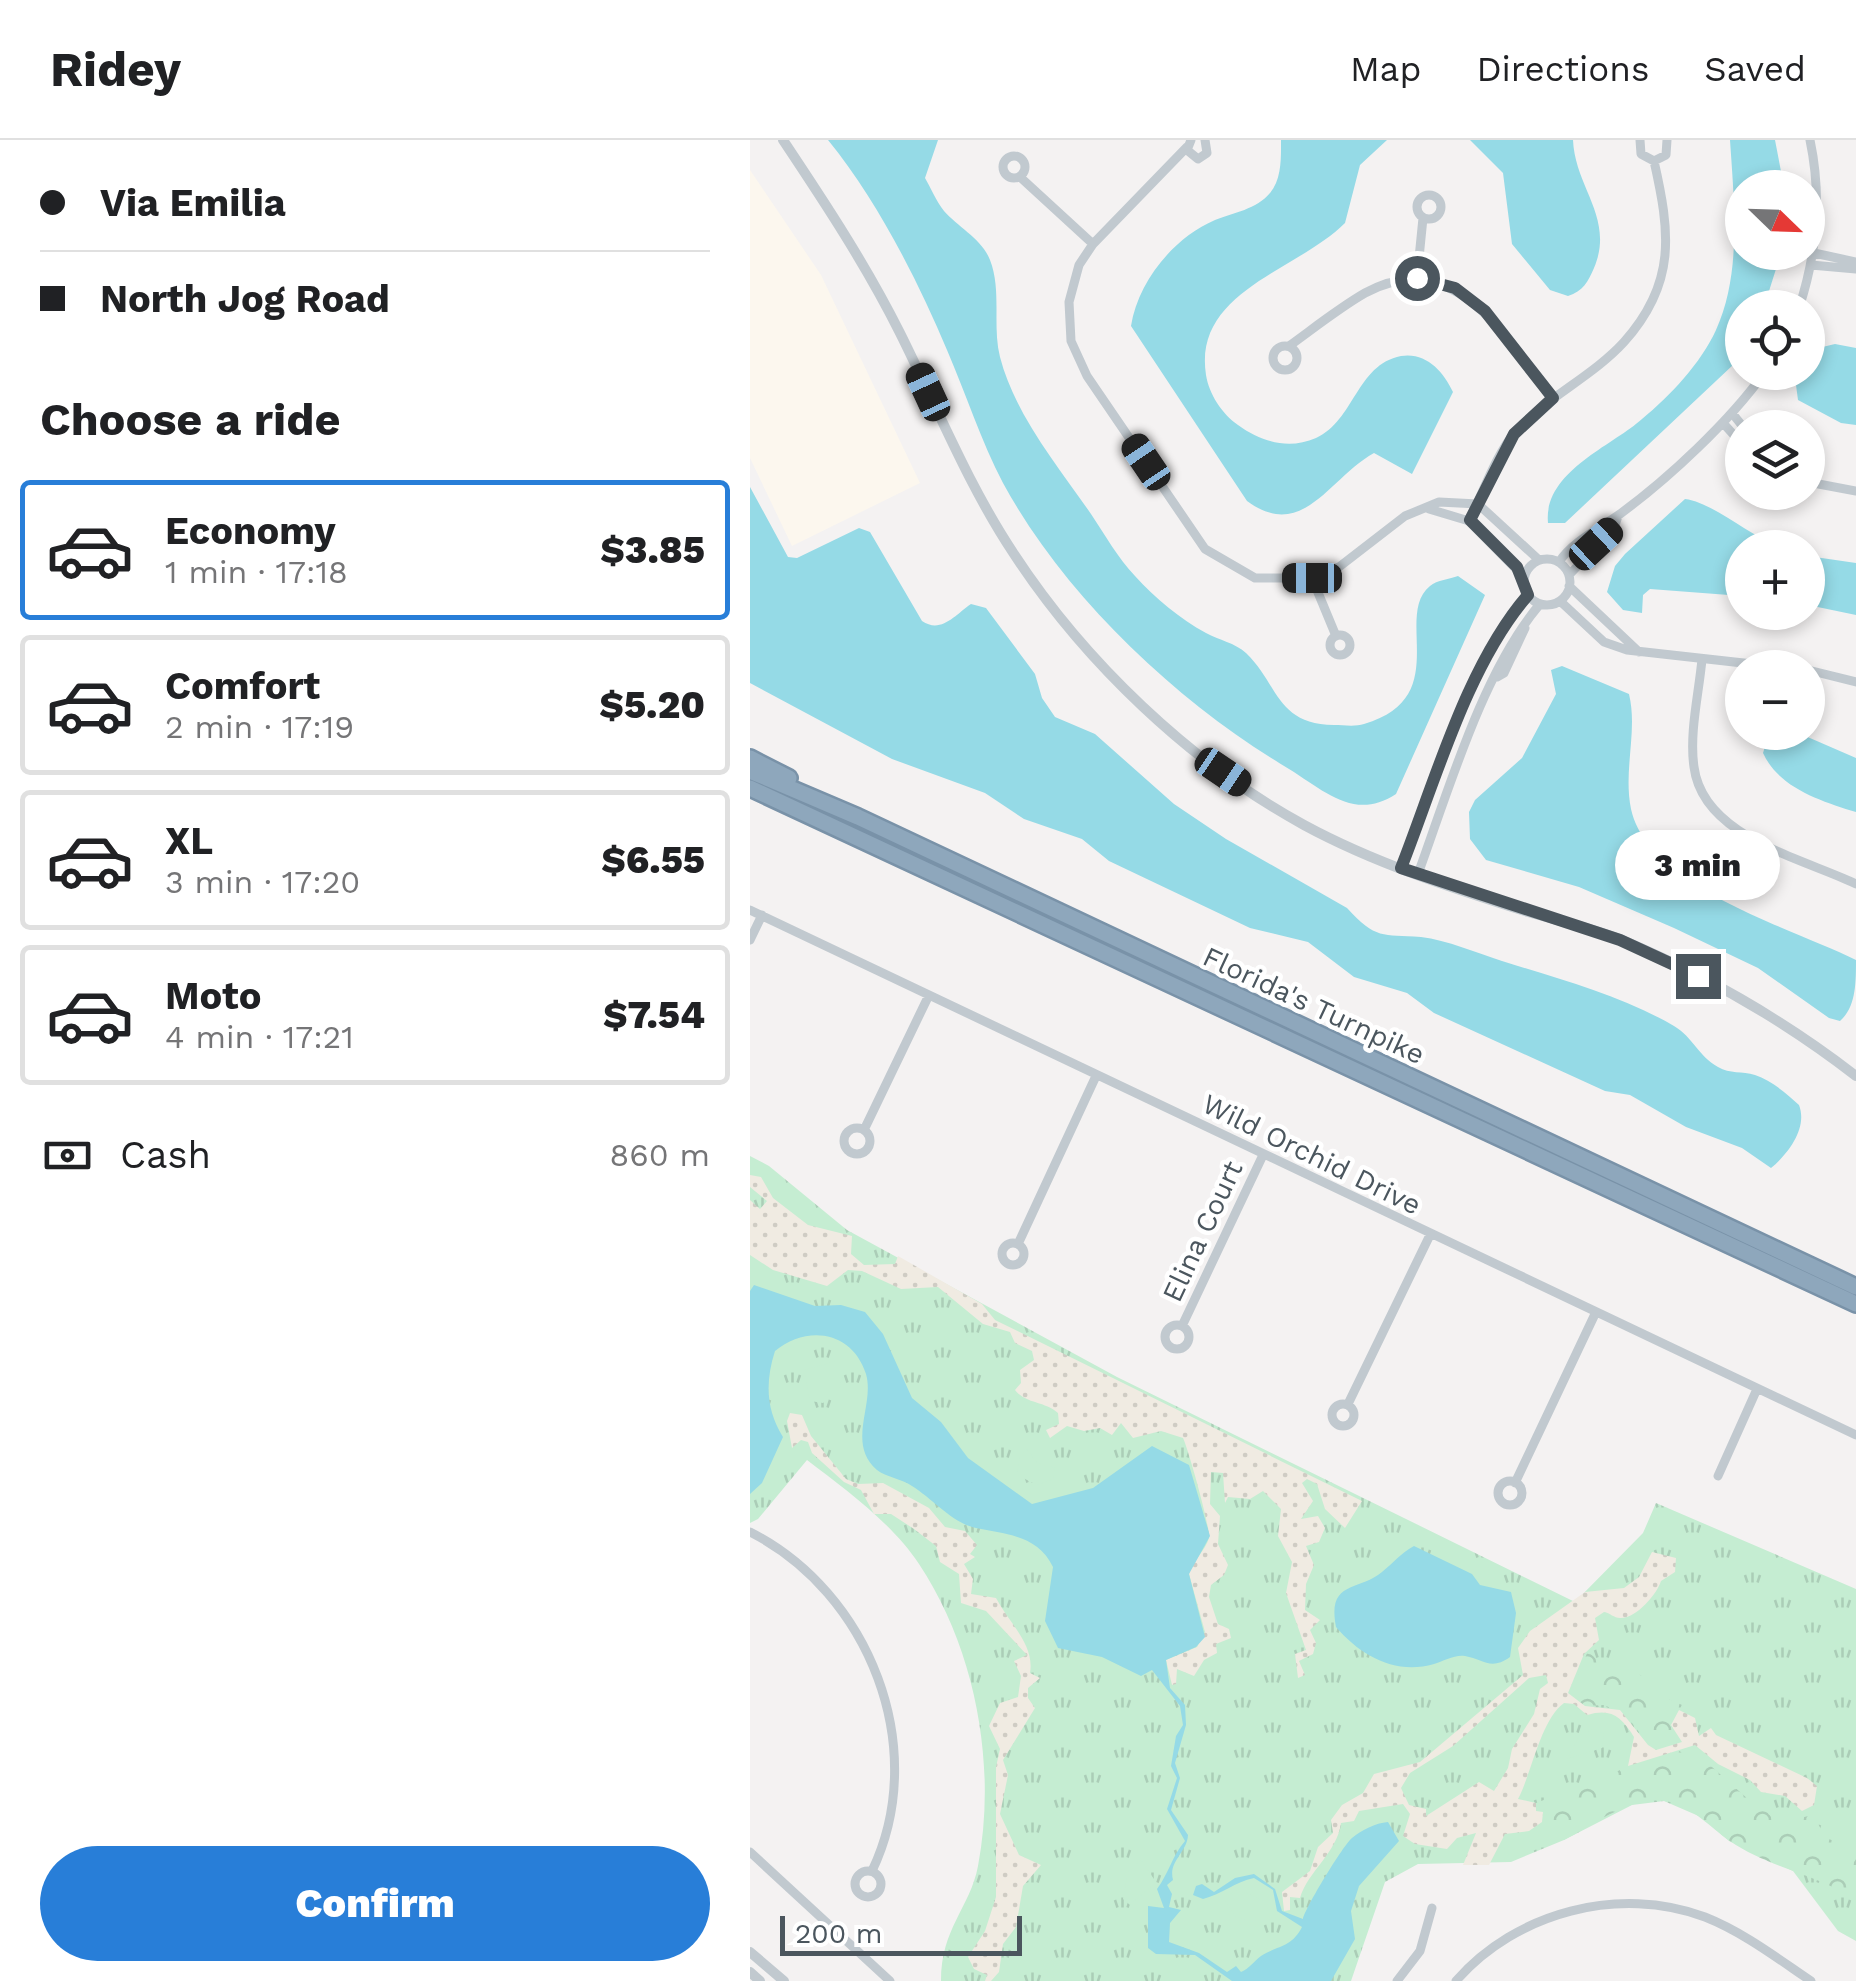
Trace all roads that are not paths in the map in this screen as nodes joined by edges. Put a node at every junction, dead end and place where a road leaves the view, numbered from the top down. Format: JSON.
{"nodes":[{"id":1,"x":782,"y":140,"type":"edge"},
{"id":2,"x":1205,"y":140,"type":"edge"},
{"id":3,"x":1640,"y":140,"type":"edge"},
{"id":4,"x":1667,"y":140,"type":"edge"},
{"id":5,"x":1810,"y":140,"type":"edge"},
{"id":6,"x":1189,"y":143,"type":"edge"},
{"id":7,"x":1654,"y":161,"type":"junction"},
{"id":8,"x":1814,"y":170,"type":"edge"},
{"id":9,"x":1020,"y":177,"type":"dead end"},
{"id":10,"x":1423,"y":218,"type":"dead end"},
{"id":11,"x":1092,"y":244,"type":"junction"},
{"id":12,"x":1825,"y":256,"type":"edge"},
{"id":13,"x":1825,"y":265,"type":"edge"},
{"id":14,"x":1856,"y":266,"type":"edge"},
{"id":15,"x":1417,"y":278,"type":"junction"},
{"id":16,"x":1289,"y":346,"type":"dead end"},
{"id":17,"x":1751,"y":390,"type":"edge"},
{"id":18,"x":1553,"y":398,"type":"junction"},
{"id":19,"x":1734,"y":410,"type":"edge"},
{"id":20,"x":1725,"y":420,"type":"edge"},
{"id":21,"x":1722,"y":423,"type":"junction"},
{"id":22,"x":1725,"y":426,"type":"edge"},
{"id":23,"x":1825,"y":485,"type":"edge"},
{"id":24,"x":1856,"y":491,"type":"edge"},
{"id":25,"x":1478,"y":504,"type":"junction"},
{"id":26,"x":1429,"y":509,"type":"junction"},
{"id":27,"x":1618,"y":516,"type":"junction"},
{"id":28,"x":1470,"y":520,"type":"junction"},
{"id":29,"x":1538,"y":560,"type":"junction"},
{"id":30,"x":1559,"y":562,"type":"junction"},
{"id":31,"x":1524,"y":577,"type":"junction"},
{"id":32,"x":1312,"y":578,"type":"junction"},
{"id":33,"x":1569,"y":581,"type":"junction"},
{"id":34,"x":1528,"y":595,"type":"junction"},
{"id":35,"x":1560,"y":601,"type":"junction"},
{"id":36,"x":1540,"y":604,"type":"junction"},
{"id":37,"x":1336,"y":636,"type":"dead end"},
{"id":38,"x":1638,"y":652,"type":"junction"},
{"id":39,"x":1702,"y":658,"type":"junction"},
{"id":40,"x":1725,"y":661,"type":"edge"},
{"id":41,"x":1825,"y":674,"type":"edge"},
{"id":42,"x":1856,"y":682,"type":"edge"},
{"id":43,"x":750,"y":758,"type":"edge"},
{"id":44,"x":750,"y":771,"type":"edge"},
{"id":45,"x":750,"y":788,"type":"edge"},
{"id":46,"x":858,"y":817,"type":"junction"},
{"id":47,"x":1401,"y":868,"type":"junction"},
{"id":48,"x":1418,"y":874,"type":"junction"},
{"id":49,"x":1856,"y":884,"type":"edge"},
{"id":50,"x":750,"y":910,"type":"edge"},
{"id":51,"x":762,"y":916,"type":"junction"},
{"id":52,"x":750,"y":940,"type":"edge"},
{"id":53,"x":929,"y":996,"type":"junction"},
{"id":54,"x":1096,"y":1076,"type":"junction"},
{"id":55,"x":1856,"y":1076,"type":"edge"},
{"id":56,"x":864,"y":1130,"type":"dead end"},
{"id":57,"x":1263,"y":1155,"type":"junction"},
{"id":58,"x":1430,"y":1235,"type":"junction"},
{"id":59,"x":1018,"y":1244,"type":"dead end"},
{"id":60,"x":1856,"y":1287,"type":"edge"},
{"id":61,"x":1856,"y":1304,"type":"edge"},
{"id":62,"x":1596,"y":1314,"type":"junction"},
{"id":63,"x":1182,"y":1326,"type":"dead end"},
{"id":64,"x":1756,"y":1389,"type":"junction"},
{"id":65,"x":1348,"y":1404,"type":"dead end"},
{"id":66,"x":1856,"y":1434,"type":"edge"},
{"id":67,"x":1718,"y":1476,"type":"dead end"},
{"id":68,"x":1515,"y":1483,"type":"dead end"},
{"id":69,"x":750,"y":1532,"type":"edge"},
{"id":70,"x":750,"y":1852,"type":"edge"},
{"id":71,"x":872,"y":1871,"type":"dead end"},
{"id":72,"x":1432,"y":1908,"type":"dead end"},
{"id":73,"x":750,"y":1952,"type":"edge"},
{"id":74,"x":750,"y":1972,"type":"edge"},
{"id":75,"x":760,"y":1981,"type":"edge"},
{"id":76,"x":784,"y":1981,"type":"edge"},
{"id":77,"x":890,"y":1981,"type":"edge"},
{"id":78,"x":1398,"y":1981,"type":"edge"},
{"id":79,"x":1456,"y":1981,"type":"edge"},
{"id":80,"x":1811,"y":1981,"type":"edge"}],
"edges":[{"from":1,"to":47,"type":"street"},
{"from":2,"to":6,"type":"street"},
{"from":3,"to":7,"type":"street"},
{"from":4,"to":7,"type":"street"},
{"from":5,"to":8,"type":"street"},
{"from":6,"to":11,"type":"street"},
{"from":7,"to":18,"type":"street"},
{"from":9,"to":11,"type":"street"},
{"from":10,"to":15,"type":"street"},
{"from":11,"to":32,"type":"street"},
{"from":12,"to":14,"type":"street"},
{"from":13,"to":14,"type":"street"},
{"from":15,"to":16,"type":"street"},
{"from":15,"to":18,"type":"street"},
{"from":17,"to":19,"type":"street"},
{"from":18,"to":25,"type":"street"},
{"from":20,"to":21,"type":"street"},
{"from":21,"to":22,"type":"street"},
{"from":21,"to":27,"type":"street"},
{"from":23,"to":24,"type":"street"},
{"from":25,"to":26,"type":"street"},
{"from":25,"to":28,"type":"street"},
{"from":25,"to":29,"type":"street"},
{"from":26,"to":28,"type":"street"},
{"from":26,"to":32,"type":"street"},
{"from":27,"to":30,"type":"street"},
{"from":27,"to":33,"type":"street"},
{"from":28,"to":31,"type":"street"},
{"from":29,"to":30,"type":"street"},
{"from":29,"to":31,"type":"street"},
{"from":30,"to":33,"type":"street"},
{"from":31,"to":34,"type":"street"},
{"from":32,"to":37,"type":"street"},
{"from":33,"to":35,"type":"street"},
{"from":33,"to":38,"type":"street"},
{"from":34,"to":36,"type":"street"},
{"from":34,"to":47,"type":"street"},
{"from":35,"to":36,"type":"street"},
{"from":35,"to":38,"type":"street"},
{"from":36,"to":48,"type":"street"},
{"from":38,"to":39,"type":"street"},
{"from":39,"to":40,"type":"street"},
{"from":39,"to":49,"type":"street"},
{"from":41,"to":42,"type":"street"},
{"from":43,"to":46,"type":"highway"},
{"from":44,"to":46,"type":"highway","name":"Florida's Turnpike"},
{"from":45,"to":61,"type":"highway","name":"Florida's Turnpike"},
{"from":46,"to":60,"type":"highway","name":"Florida's Turnpike"},
{"from":47,"to":48,"type":"street"},
{"from":48,"to":55,"type":"street"},
{"from":50,"to":51,"type":"street","name":"Wild Orchid Drive"},
{"from":51,"to":52,"type":"street"},
{"from":51,"to":53,"type":"street","name":"Wild Orchid Drive"},
{"from":53,"to":54,"type":"street","name":"Wild Orchid Drive"},
{"from":53,"to":56,"type":"street"},
{"from":54,"to":57,"type":"street","name":"Wild Orchid Drive"},
{"from":54,"to":59,"type":"street"},
{"from":57,"to":58,"type":"street","name":"Wild Orchid Drive"},
{"from":57,"to":63,"type":"street","name":"Elina Court"},
{"from":58,"to":62,"type":"street","name":"Wild Orchid Drive"},
{"from":58,"to":65,"type":"street"},
{"from":62,"to":64,"type":"street","name":"Wild Orchid Drive"},
{"from":62,"to":68,"type":"street"},
{"from":64,"to":66,"type":"street","name":"Wild Orchid Drive"},
{"from":64,"to":67,"type":"street"},
{"from":69,"to":71,"type":"street"},
{"from":70,"to":77,"type":"street"},
{"from":72,"to":78,"type":"street"},
{"from":73,"to":76,"type":"street"},
{"from":74,"to":75,"type":"street"},
{"from":79,"to":80,"type":"street"}]}
